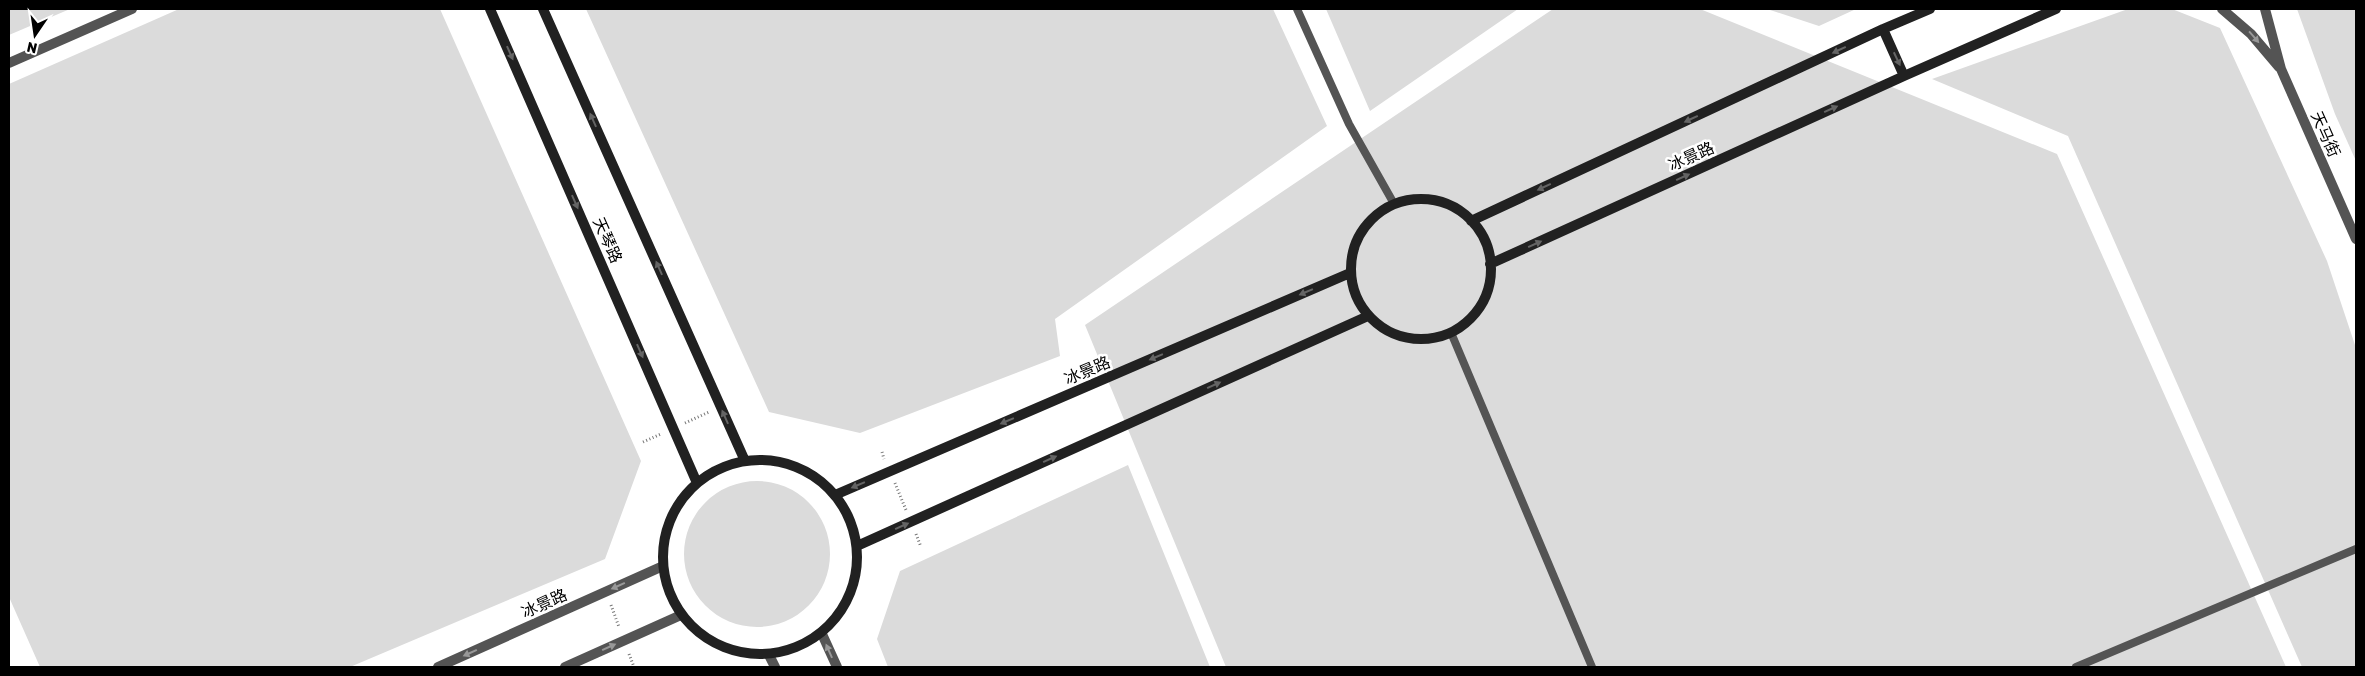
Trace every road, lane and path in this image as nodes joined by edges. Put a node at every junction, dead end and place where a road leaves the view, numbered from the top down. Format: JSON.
{"nodes":[{"id":1,"x":132,"y":9,"type":"edge"},
{"id":2,"x":490,"y":9,"type":"edge"},
{"id":3,"x":543,"y":9,"type":"edge"},
{"id":4,"x":1297,"y":9,"type":"edge"},
{"id":5,"x":1930,"y":9,"type":"edge"},
{"id":6,"x":2056,"y":9,"type":"edge"},
{"id":7,"x":2222,"y":9,"type":"edge"},
{"id":8,"x":2265,"y":9,"type":"edge"},
{"id":9,"x":1883,"y":29,"type":"junction"},
{"id":10,"x":9,"y":63,"type":"edge"},
{"id":11,"x":2281,"y":69,"type":"junction"},
{"id":12,"x":1904,"y":76,"type":"junction"},
{"id":13,"x":1393,"y":202,"type":"junction"},
{"id":14,"x":1471,"y":221,"type":"junction"},
{"id":15,"x":2356,"y":239,"type":"edge"},
{"id":16,"x":1490,"y":264,"type":"junction"},
{"id":17,"x":1350,"y":273,"type":"junction"},
{"id":18,"x":1368,"y":316,"type":"junction"},
{"id":19,"x":1452,"y":335,"type":"junction"},
{"id":20,"x":720,"y":407,"type":"junction"},
{"id":21,"x":673,"y":428,"type":"junction"},
{"id":22,"x":643,"y":442,"type":"dead end"},
{"id":23,"x":882,"y":452,"type":"dead end"},
{"id":24,"x":745,"y":461,"type":"junction"},
{"id":25,"x":890,"y":472,"type":"junction"},
{"id":26,"x":697,"y":482,"type":"junction"},
{"id":27,"x":836,"y":495,"type":"junction"},
{"id":28,"x":911,"y":522,"type":"junction"},
{"id":29,"x":858,"y":546,"type":"junction"},
{"id":30,"x":921,"y":547,"type":"dead end"},
{"id":31,"x":2356,"y":549,"type":"edge"},
{"id":32,"x":663,"y":566,"type":"junction"},
{"id":33,"x":606,"y":592,"type":"junction"},
{"id":34,"x":681,"y":615,"type":"junction"},
{"id":35,"x":822,"y":634,"type":"junction"},
{"id":36,"x":624,"y":641,"type":"junction"},
{"id":37,"x":769,"y":655,"type":"junction"},
{"id":38,"x":438,"y":667,"type":"edge"},
{"id":39,"x":565,"y":667,"type":"edge"},
{"id":40,"x":634,"y":667,"type":"edge"},
{"id":41,"x":775,"y":667,"type":"edge"},
{"id":42,"x":836,"y":667,"type":"edge"},
{"id":43,"x":1592,"y":667,"type":"edge"},
{"id":44,"x":2076,"y":667,"type":"edge"}],
"edges":[{"from":1,"to":10,"type":"street"},
{"from":2,"to":21,"type":"main road","name":"天琴路","one_way":true},
{"from":20,"to":3,"type":"main road","one_way":true},
{"from":4,"to":13,"type":"lane"},
{"from":5,"to":9,"type":"main road","name":"冰景路"},
{"from":6,"to":12,"type":"main road","name":"冰景路"},
{"from":7,"to":11,"type":"street","one_way":true},
{"from":8,"to":11,"type":"street"},
{"from":9,"to":12,"type":"main road","one_way":true},
{"from":9,"to":14,"type":"main road","name":"冰景路","one_way":true},
{"from":11,"to":15,"type":"street","name":"天马街"},
{"from":16,"to":12,"type":"main road","name":"冰景路","one_way":true},
{"from":13,"to":14,"type":"main road"},
{"from":13,"to":17,"type":"main road"},
{"from":14,"to":16,"type":"main road"},
{"from":16,"to":19,"type":"main road"},
{"from":17,"to":18,"type":"main road"},
{"from":17,"to":25,"type":"main road","name":"冰景路","one_way":true},
{"from":18,"to":19,"type":"main road"},
{"from":28,"to":18,"type":"main road","one_way":true},
{"from":19,"to":43,"type":"lane"},
{"from":20,"to":21,"type":"path"},
{"from":24,"to":20,"type":"main road","one_way":true},
{"from":21,"to":22,"type":"path"},
{"from":21,"to":26,"type":"main road","name":"天琴路"},
{"from":23,"to":25,"type":"path"},
{"from":24,"to":26,"type":"main road"},
{"from":24,"to":27,"type":"main road"},
{"from":25,"to":27,"type":"main road","name":"冰景路","one_way":true},
{"from":25,"to":28,"type":"path"},
{"from":26,"to":32,"type":"main road"},
{"from":27,"to":29,"type":"main road"},
{"from":29,"to":28,"type":"main road","one_way":true},
{"from":28,"to":30,"type":"path"},
{"from":29,"to":35,"type":"main road"},
{"from":31,"to":44,"type":"lane"},
{"from":32,"to":33,"type":"street","name":"冰景路","one_way":true},
{"from":32,"to":34,"type":"main road"},
{"from":33,"to":36,"type":"path"},
{"from":33,"to":38,"type":"street","name":"冰景路","one_way":true},
{"from":34,"to":36,"type":"street"},
{"from":34,"to":37,"type":"main road"},
{"from":35,"to":37,"type":"main road"},
{"from":42,"to":35,"type":"street","one_way":true},
{"from":39,"to":36,"type":"street","one_way":true},
{"from":36,"to":40,"type":"path"},
{"from":37,"to":41,"type":"street"}]}
